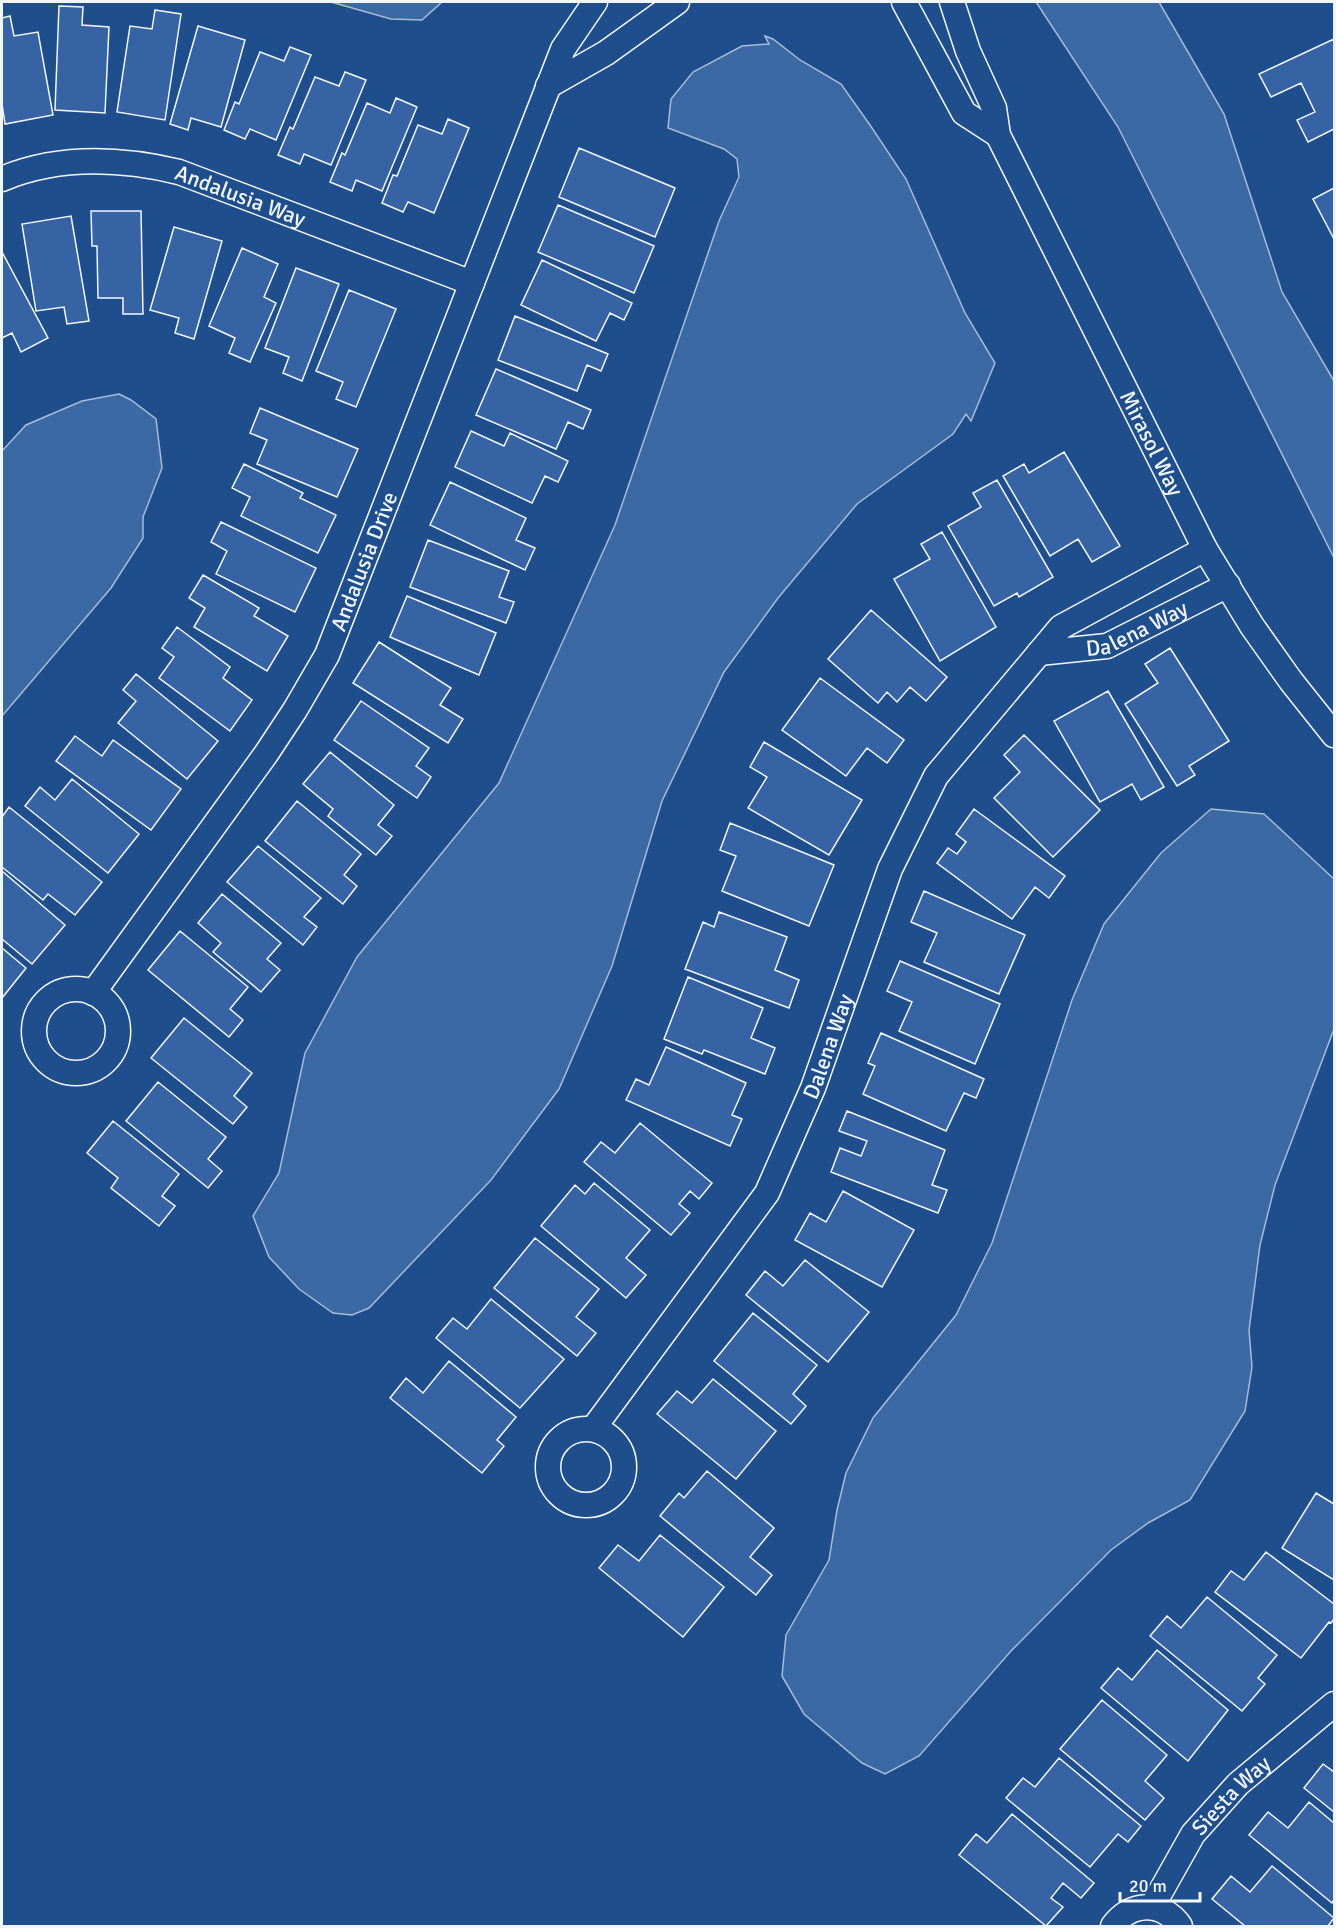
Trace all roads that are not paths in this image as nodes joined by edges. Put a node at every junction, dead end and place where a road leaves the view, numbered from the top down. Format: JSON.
{"nodes":[{"id":1,"x":595,"y":2,"type":"edge"},
{"id":2,"x":677,"y":2,"type":"edge"},
{"id":3,"x":904,"y":2,"type":"edge"},
{"id":4,"x":952,"y":2,"type":"edge"},
{"id":5,"x":548,"y":86,"type":"junction"},
{"id":6,"x":998,"y":135,"type":"junction"},
{"id":7,"x":2,"y":179,"type":"edge"},
{"id":8,"x":472,"y":283,"type":"junction"},
{"id":9,"x":1205,"y":549,"type":"junction"},
{"id":10,"x":1228,"y":585,"type":"junction"},
{"id":11,"x":1039,"y":653,"type":"junction"},
{"id":12,"x":1335,"y":735,"type":"edge"},
{"id":13,"x":93,"y":993,"type":"dead end"},
{"id":14,"x":593,"y":1430,"type":"dead end"},
{"id":15,"x":1335,"y":1704,"type":"edge"},
{"id":16,"x":1152,"y":1907,"type":"junction"},
{"id":17,"x":1113,"y":1926,"type":"edge"},
{"id":18,"x":1180,"y":1926,"type":"edge"}],
"edges":[{"from":1,"to":5,"type":"street","name":"Andalusia Drive"},
{"from":2,"to":5,"type":"street"},
{"from":3,"to":6,"type":"street"},
{"from":4,"to":6,"type":"street","name":"Mirasol Way"},
{"from":5,"to":8,"type":"street","name":"Andalusia Drive"},
{"from":6,"to":9,"type":"street","name":"Mirasol Way"},
{"from":7,"to":8,"type":"street","name":"Andalusia Way"},
{"from":8,"to":13,"type":"street","name":"Andalusia Drive"},
{"from":9,"to":10,"type":"street","name":"Mirasol Way"},
{"from":9,"to":11,"type":"street","name":"Dalena Way"},
{"from":10,"to":11,"type":"street","name":"Dalena Way"},
{"from":10,"to":12,"type":"street","name":"Mirasol Way"},
{"from":11,"to":14,"type":"street","name":"Dalena Way"},
{"from":15,"to":16,"type":"street","name":"Siesta Way"},
{"from":16,"to":17,"type":"street"},
{"from":16,"to":18,"type":"street"}]}
